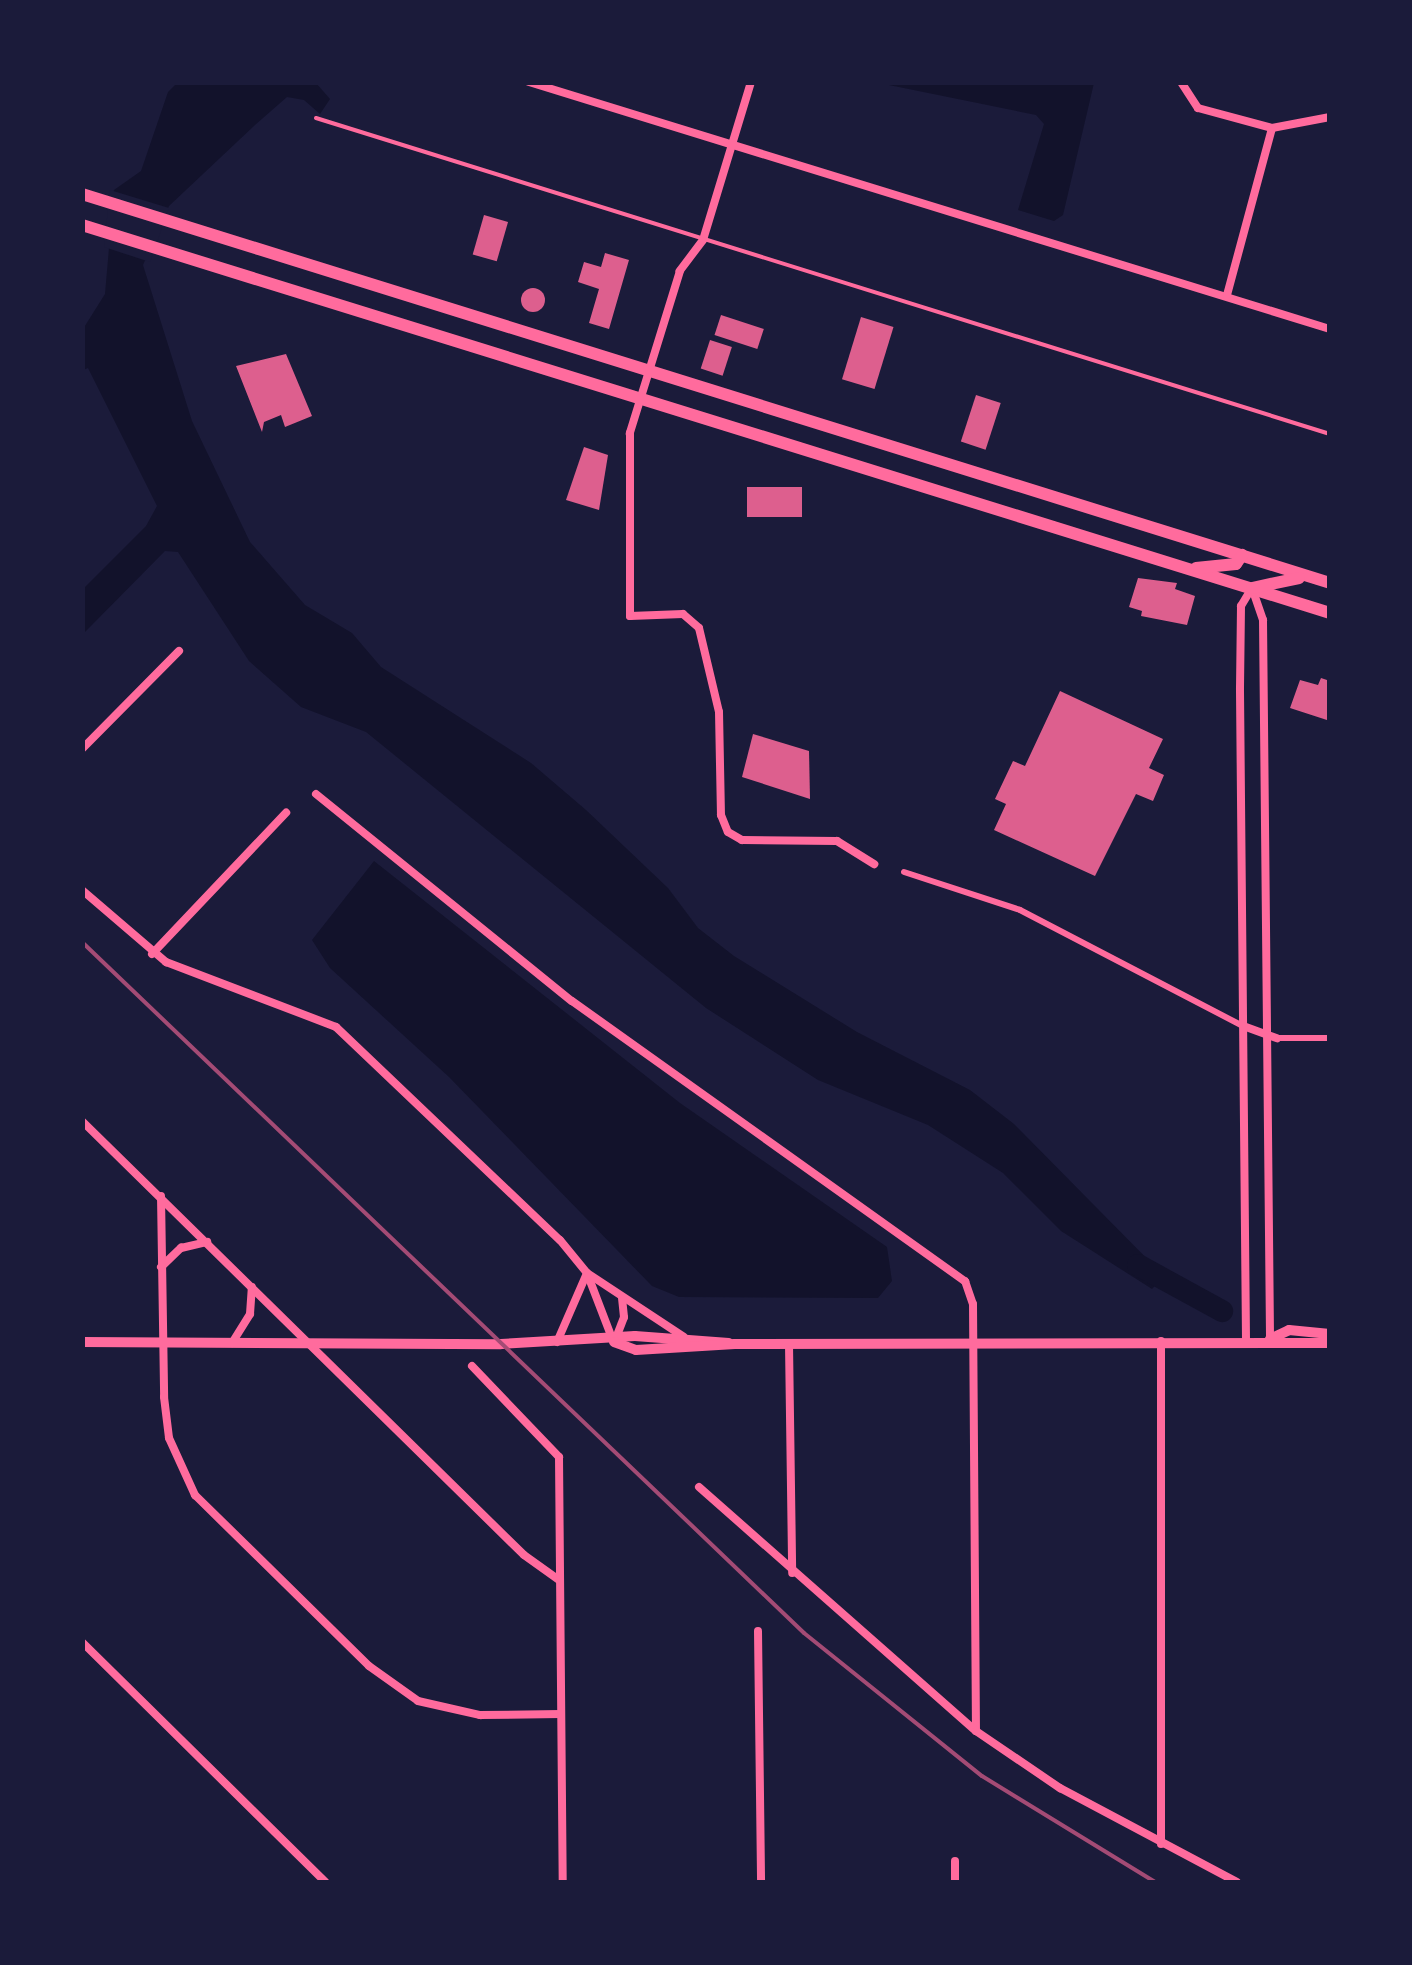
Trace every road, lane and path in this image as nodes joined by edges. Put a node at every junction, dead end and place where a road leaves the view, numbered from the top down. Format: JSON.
{"nodes":[{"id":1,"x":529,"y":82,"type":"edge"},
{"id":2,"x":751,"y":82,"type":"edge"},
{"id":3,"x":1180,"y":82,"type":"edge"},
{"id":4,"x":1330,"y":117,"type":"edge"},
{"id":5,"x":316,"y":118,"type":"dead end"},
{"id":6,"x":1272,"y":128,"type":"junction"},
{"id":7,"x":728,"y":144,"type":"junction"},
{"id":8,"x":82,"y":194,"type":"edge"},
{"id":9,"x":82,"y":225,"type":"edge"},
{"id":10,"x":703,"y":240,"type":"junction"},
{"id":11,"x":1227,"y":295,"type":"junction"},
{"id":12,"x":1330,"y":329,"type":"edge"},
{"id":13,"x":649,"y":370,"type":"junction"},
{"id":14,"x":639,"y":399,"type":"junction"},
{"id":15,"x":1330,"y":434,"type":"edge"},
{"id":16,"x":1242,"y":555,"type":"junction"},
{"id":17,"x":1184,"y":568,"type":"junction"},
{"id":18,"x":1323,"y":581,"type":"edge"},
{"id":19,"x":1252,"y":588,"type":"junction"},
{"id":20,"x":1330,"y":613,"type":"edge"},
{"id":21,"x":178,"y":651,"type":"dead end"},
{"id":22,"x":82,"y":749,"type":"edge"},
{"id":23,"x":316,"y":794,"type":"dead end"},
{"id":24,"x":286,"y":813,"type":"dead end"},
{"id":25,"x":874,"y":864,"type":"dead end"},
{"id":26,"x":904,"y":872,"type":"dead end"},
{"id":27,"x":82,"y":890,"type":"edge"},
{"id":28,"x":152,"y":954,"type":"junction"},
{"id":29,"x":1246,"y":1027,"type":"junction"},
{"id":30,"x":1266,"y":1038,"type":"junction"},
{"id":31,"x":1277,"y":1038,"type":"joint"},
{"id":32,"x":1330,"y":1038,"type":"edge"},
{"id":33,"x":82,"y":1120,"type":"edge"},
{"id":34,"x":1246,"y":1180,"type":"junction"},
{"id":35,"x":1268,"y":1180,"type":"junction"},
{"id":36,"x":161,"y":1196,"type":"junction"},
{"id":37,"x":207,"y":1242,"type":"junction"},
{"id":38,"x":161,"y":1267,"type":"junction"},
{"id":39,"x":587,"y":1273,"type":"junction"},
{"id":40,"x":252,"y":1287,"type":"junction"},
{"id":41,"x":622,"y":1298,"type":"junction"},
{"id":42,"x":1330,"y":1334,"type":"edge"},
{"id":43,"x":684,"y":1336,"type":"junction"},
{"id":44,"x":1270,"y":1339,"type":"junction"},
{"id":45,"x":1246,"y":1340,"type":"junction"},
{"id":46,"x":82,"y":1342,"type":"edge"},
{"id":47,"x":161,"y":1342,"type":"junction"},
{"id":48,"x":614,"y":1342,"type":"junction"},
{"id":49,"x":1161,"y":1342,"type":"junction"},
{"id":50,"x":232,"y":1343,"type":"junction"},
{"id":51,"x":309,"y":1343,"type":"junction"},
{"id":52,"x":556,"y":1343,"type":"junction"},
{"id":53,"x":972,"y":1343,"type":"junction"},
{"id":54,"x":1330,"y":1343,"type":"edge"},
{"id":55,"x":735,"y":1344,"type":"junction"},
{"id":56,"x":789,"y":1344,"type":"junction"},
{"id":57,"x":472,"y":1366,"type":"dead end"},
{"id":58,"x":699,"y":1487,"type":"dead end"},
{"id":59,"x":792,"y":1573,"type":"junction"},
{"id":60,"x":558,"y":1580,"type":"junction"},
{"id":61,"x":758,"y":1631,"type":"dead end"},
{"id":62,"x":82,"y":1642,"type":"edge"},
{"id":63,"x":561,"y":1714,"type":"junction"},
{"id":64,"x":976,"y":1731,"type":"junction"},
{"id":65,"x":1162,"y":1844,"type":"junction"},
{"id":66,"x":955,"y":1860,"type":"dead end"},
{"id":67,"x":325,"y":1882,"type":"edge"},
{"id":68,"x":563,"y":1882,"type":"edge"},
{"id":69,"x":761,"y":1882,"type":"edge"},
{"id":70,"x":955,"y":1882,"type":"edge"},
{"id":71,"x":1237,"y":1882,"type":"edge"}],
"edges":[{"from":1,"to":7,"type":"street"},
{"from":2,"to":7,"type":"street"},
{"from":3,"to":6,"type":"street"},
{"from":4,"to":6,"type":"street"},
{"from":5,"to":10,"type":"lane"},
{"from":6,"to":11,"type":"street"},
{"from":7,"to":10,"type":"street"},
{"from":7,"to":11,"type":"street"},
{"from":8,"to":13,"type":"main road"},
{"from":9,"to":14,"type":"main road"},
{"from":10,"to":13,"type":"street"},
{"from":10,"to":15,"type":"lane"},
{"from":11,"to":12,"type":"street"},
{"from":13,"to":14,"type":"street"},
{"from":13,"to":16,"type":"main road"},
{"from":14,"to":17,"type":"main road"},
{"from":14,"to":25,"type":"street"},
{"from":16,"to":17,"type":"main road"},
{"from":16,"to":18,"type":"main road"},
{"from":17,"to":19,"type":"main road"},
{"from":18,"to":19,"type":"main road"},
{"from":19,"to":20,"type":"main road"},
{"from":19,"to":29,"type":"street"},
{"from":19,"to":30,"type":"street"},
{"from":21,"to":22,"type":"street"},
{"from":23,"to":53,"type":"street"},
{"from":24,"to":28,"type":"street"},
{"from":26,"to":29,"type":"street"},
{"from":27,"to":28,"type":"street"},
{"from":28,"to":39,"type":"street"},
{"from":29,"to":30,"type":"street"},
{"from":29,"to":34,"type":"street"},
{"from":30,"to":31,"type":"street"},
{"from":30,"to":35,"type":"street"},
{"from":31,"to":32,"type":"street"},
{"from":33,"to":36,"type":"street"},
{"from":34,"to":35,"type":"street"},
{"from":34,"to":45,"type":"street"},
{"from":35,"to":44,"type":"street"},
{"from":36,"to":37,"type":"street"},
{"from":36,"to":38,"type":"street"},
{"from":37,"to":38,"type":"street"},
{"from":37,"to":40,"type":"street"},
{"from":38,"to":47,"type":"street"},
{"from":39,"to":41,"type":"street"},
{"from":39,"to":48,"type":"street"},
{"from":39,"to":52,"type":"street"},
{"from":40,"to":50,"type":"street"},
{"from":40,"to":51,"type":"street"},
{"from":41,"to":43,"type":"street"},
{"from":41,"to":48,"type":"street"},
{"from":42,"to":44,"type":"street"},
{"from":43,"to":48,"type":"street"},
{"from":43,"to":55,"type":"street"},
{"from":44,"to":45,"type":"street"},
{"from":44,"to":54,"type":"street"},
{"from":45,"to":49,"type":"street"},
{"from":46,"to":47,"type":"street"},
{"from":47,"to":50,"type":"street"},
{"from":47,"to":63,"type":"street"},
{"from":48,"to":52,"type":"street"},
{"from":48,"to":55,"type":"street"},
{"from":49,"to":53,"type":"street"},
{"from":49,"to":65,"type":"street"},
{"from":50,"to":51,"type":"street"},
{"from":51,"to":52,"type":"street"},
{"from":51,"to":60,"type":"street"},
{"from":53,"to":56,"type":"street"},
{"from":53,"to":64,"type":"street"},
{"from":55,"to":56,"type":"street"},
{"from":56,"to":59,"type":"street"},
{"from":57,"to":60,"type":"street"},
{"from":58,"to":59,"type":"street"},
{"from":59,"to":64,"type":"street"},
{"from":60,"to":63,"type":"street"},
{"from":61,"to":69,"type":"street"},
{"from":62,"to":67,"type":"street"},
{"from":63,"to":68,"type":"street"},
{"from":64,"to":65,"type":"street"},
{"from":65,"to":71,"type":"street"},
{"from":66,"to":70,"type":"street"}]}
